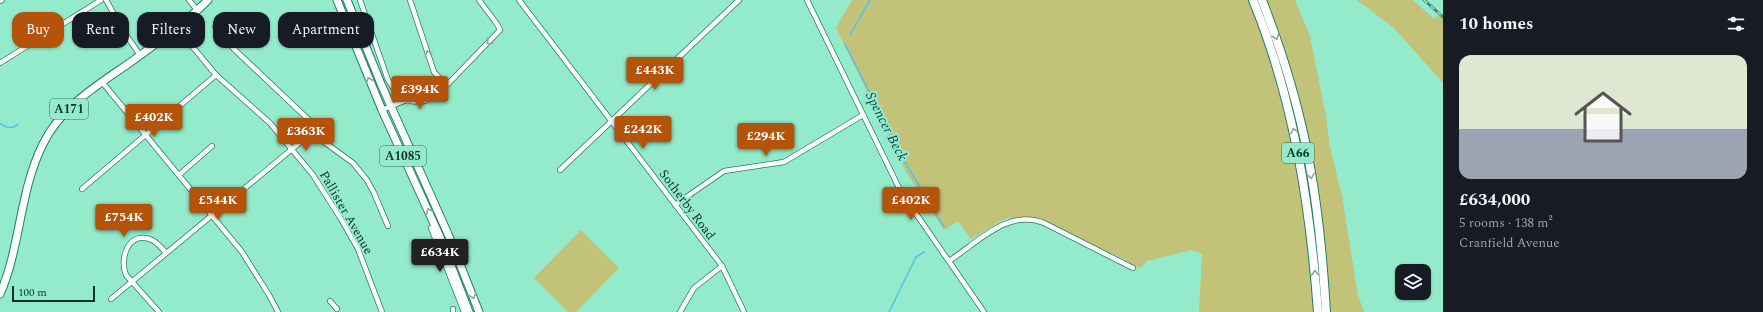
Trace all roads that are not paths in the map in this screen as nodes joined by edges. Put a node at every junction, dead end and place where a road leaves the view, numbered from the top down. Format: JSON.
{"nodes":[{"id":1,"x":102,"y":0,"type":"edge"},
{"id":2,"x":106,"y":0,"type":"edge"},
{"id":3,"x":189,"y":0,"type":"edge"},
{"id":4,"x":208,"y":0,"type":"edge"},
{"id":5,"x":337,"y":0,"type":"edge"},
{"id":6,"x":347,"y":0,"type":"edge"},
{"id":7,"x":360,"y":0,"type":"edge"},
{"id":8,"x":410,"y":0,"type":"edge"},
{"id":9,"x":480,"y":0,"type":"edge"},
{"id":10,"x":519,"y":0,"type":"edge"},
{"id":11,"x":739,"y":0,"type":"edge"},
{"id":12,"x":807,"y":0,"type":"edge"},
{"id":13,"x":1253,"y":0,"type":"edge"},
{"id":14,"x":1262,"y":0,"type":"edge"},
{"id":15,"x":198,"y":11,"type":"joint"},
{"id":16,"x":151,"y":48,"type":"edge"},
{"id":17,"x":194,"y":48,"type":"edge"},
{"id":18,"x":234,"y":48,"type":"edge"},
{"id":19,"x":140,"y":56,"type":"junction"},
{"id":20,"x":0,"y":63,"type":"edge"},
{"id":21,"x":216,"y":75,"type":"junction"},
{"id":22,"x":102,"y":82,"type":"junction"},
{"id":23,"x":394,"y":89,"type":"dead end"},
{"id":24,"x":442,"y":91,"type":"dead end"},
{"id":25,"x":397,"y":93,"type":"dead end"},
{"id":26,"x":409,"y":100,"type":"junction"},
{"id":27,"x":394,"y":105,"type":"junction"},
{"id":28,"x":382,"y":110,"type":"junction"},
{"id":29,"x":863,"y":115,"type":"junction"},
{"id":30,"x":611,"y":121,"type":"junction"},
{"id":31,"x":315,"y":130,"type":"junction"},
{"id":32,"x":145,"y":135,"type":"junction"},
{"id":33,"x":212,"y":146,"type":"dead end"},
{"id":34,"x":292,"y":149,"type":"junction"},
{"id":35,"x":560,"y":170,"type":"dead end"},
{"id":36,"x":179,"y":175,"type":"junction"},
{"id":37,"x":82,"y":188,"type":"dead end"},
{"id":38,"x":675,"y":205,"type":"junction"},
{"id":39,"x":212,"y":216,"type":"junction"},
{"id":40,"x":388,"y":226,"type":"dead end"},
{"id":41,"x":431,"y":228,"type":"dead end"},
{"id":42,"x":166,"y":253,"type":"junction"},
{"id":43,"x":949,"y":261,"type":"junction"},
{"id":44,"x":722,"y":266,"type":"junction"},
{"id":45,"x":1133,"y":268,"type":"dead end"},
{"id":46,"x":132,"y":283,"type":"junction"},
{"id":47,"x":0,"y":294,"type":"edge"},
{"id":48,"x":111,"y":299,"type":"dead end"},
{"id":49,"x":330,"y":301,"type":"dead end"},
{"id":50,"x":337,"y":309,"type":"dead end"},
{"id":51,"x":158,"y":312,"type":"edge"},
{"id":52,"x":278,"y":312,"type":"edge"},
{"id":53,"x":382,"y":312,"type":"edge"},
{"id":54,"x":464,"y":312,"type":"edge"},
{"id":55,"x":469,"y":312,"type":"edge"},
{"id":56,"x":479,"y":312,"type":"edge"},
{"id":57,"x":680,"y":312,"type":"edge"},
{"id":58,"x":744,"y":312,"type":"edge"},
{"id":59,"x":984,"y":312,"type":"edge"},
{"id":60,"x":1318,"y":312,"type":"edge"},
{"id":61,"x":1326,"y":312,"type":"edge"}],
"edges":[{"from":1,"to":20,"type":"street"},
{"from":2,"to":19,"type":"street"},
{"from":3,"to":15,"type":"street"},
{"from":4,"to":15,"type":"main road","number":"A171"},
{"from":28,"to":5,"type":"main road","number":"A1085","one_way":true},
{"from":6,"to":27,"type":"main road","number":"A1085"},
{"from":7,"to":23,"type":"street"},
{"from":9,"to":8,"type":"street","one_way":true},
{"from":10,"to":30,"type":"street","name":"Sotherby Road"},
{"from":11,"to":30,"type":"street"},
{"from":12,"to":29,"type":"street"},
{"from":60,"to":13,"type":"highway","number":"A66","one_way":true},
{"from":14,"to":61,"type":"highway","number":"A66","one_way":true},
{"from":16,"to":19,"type":"main road","number":"A171"},
{"from":17,"to":21,"type":"street","name":"Pallister Avenue"},
{"from":18,"to":31,"type":"street"},
{"from":19,"to":22,"type":"main road","number":"A171"},
{"from":21,"to":32,"type":"street"},
{"from":21,"to":34,"type":"street","name":"Pallister Avenue"},
{"from":22,"to":32,"type":"street"},
{"from":22,"to":47,"type":"main road","number":"A171"},
{"from":24,"to":26,"type":"street"},
{"from":25,"to":26,"type":"street"},
{"from":26,"to":27,"type":"street"},
{"from":27,"to":28,"type":"street"},
{"from":27,"to":56,"type":"main road","number":"A1085","one_way":true},
{"from":55,"to":28,"type":"main road","number":"A1085","one_way":true},
{"from":29,"to":38,"type":"street"},
{"from":29,"to":43,"type":"street"},
{"from":30,"to":35,"type":"street"},
{"from":30,"to":38,"type":"street","name":"Sotherby Road"},
{"from":31,"to":34,"type":"street"},
{"from":31,"to":40,"type":"street"},
{"from":32,"to":36,"type":"street"},
{"from":32,"to":37,"type":"street"},
{"from":33,"to":36,"type":"street"},
{"from":34,"to":39,"type":"street"},
{"from":34,"to":53,"type":"street","name":"Pallister Avenue"},
{"from":36,"to":39,"type":"street"},
{"from":38,"to":44,"type":"street","name":"Sotherby Road"},
{"from":39,"to":42,"type":"street"},
{"from":39,"to":52,"type":"street"},
{"from":41,"to":54,"type":"street"},
{"from":42,"to":46,"type":"street"},
{"from":42,"to":46,"type":"street"},
{"from":43,"to":45,"type":"street"},
{"from":43,"to":59,"type":"street"},
{"from":44,"to":57,"type":"street"},
{"from":44,"to":58,"type":"street","name":"Sotherby Road"},
{"from":46,"to":48,"type":"street"},
{"from":46,"to":51,"type":"street"},
{"from":49,"to":50,"type":"street"}]}
